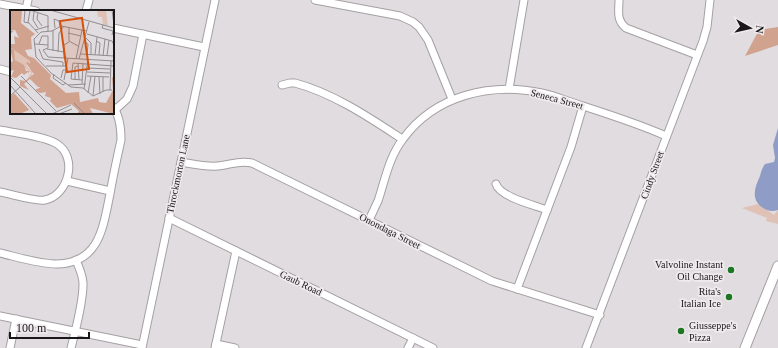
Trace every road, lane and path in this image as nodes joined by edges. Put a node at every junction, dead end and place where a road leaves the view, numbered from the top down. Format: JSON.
{"nodes":[{"id":1,"x":28,"y":0,"type":"edge"},
{"id":2,"x":89,"y":0,"type":"edge"},
{"id":3,"x":214,"y":0,"type":"edge"},
{"id":4,"x":315,"y":0,"type":"edge"},
{"id":5,"x":524,"y":0,"type":"edge"},
{"id":6,"x":619,"y":0,"type":"edge"},
{"id":7,"x":710,"y":0,"type":"edge"},
{"id":8,"x":0,"y":4,"type":"edge"},
{"id":9,"x":26,"y":9,"type":"junction"},
{"id":10,"x":31,"y":10,"type":"edge"},
{"id":11,"x":86,"y":10,"type":"edge"},
{"id":12,"x":114,"y":28,"type":"edge"},
{"id":13,"x":143,"y":34,"type":"junction"},
{"id":14,"x":204,"y":47,"type":"junction"},
{"id":15,"x":697,"y":55,"type":"junction"},
{"id":16,"x":0,"y":69,"type":"edge"},
{"id":17,"x":10,"y":72,"type":"edge"},
{"id":18,"x":282,"y":84,"type":"dead end"},
{"id":19,"x":509,"y":90,"type":"junction"},
{"id":20,"x":452,"y":99,"type":"junction"},
{"id":21,"x":583,"y":106,"type":"junction"},
{"id":22,"x":114,"y":108,"type":"edge"},
{"id":23,"x":0,"y":130,"type":"edge"},
{"id":24,"x":666,"y":136,"type":"junction"},
{"id":25,"x":402,"y":139,"type":"junction"},
{"id":26,"x":181,"y":162,"type":"junction"},
{"id":27,"x":66,"y":181,"type":"junction"},
{"id":28,"x":496,"y":184,"type":"dead end"},
{"id":29,"x":110,"y":191,"type":"junction"},
{"id":30,"x":0,"y":192,"type":"edge"},
{"id":31,"x":547,"y":210,"type":"junction"},
{"id":32,"x":169,"y":218,"type":"junction"},
{"id":33,"x":369,"y":220,"type":"junction"},
{"id":34,"x":236,"y":251,"type":"junction"},
{"id":35,"x":0,"y":253,"type":"edge"},
{"id":36,"x":76,"y":260,"type":"junction"},
{"id":37,"x":778,"y":266,"type":"edge"},
{"id":38,"x":517,"y":289,"type":"junction"},
{"id":39,"x":600,"y":315,"type":"junction"},
{"id":40,"x":0,"y":316,"type":"edge"},
{"id":41,"x":16,"y":319,"type":"junction"},
{"id":42,"x":75,"y":331,"type":"junction"},
{"id":43,"x":413,"y":338,"type":"junction"},
{"id":44,"x":216,"y":346,"type":"edge"},
{"id":45,"x":142,"y":347,"type":"edge"},
{"id":46,"x":10,"y":348,"type":"edge"},
{"id":47,"x":71,"y":348,"type":"edge"},
{"id":48,"x":235,"y":348,"type":"edge"},
{"id":49,"x":408,"y":348,"type":"edge"},
{"id":50,"x":433,"y":348,"type":"edge"},
{"id":51,"x":586,"y":348,"type":"edge"},
{"id":52,"x":745,"y":348,"type":"edge"}],
"edges":[{"from":1,"to":9,"type":"street"},
{"from":2,"to":11,"type":"street"},
{"from":3,"to":14,"type":"street","name":"Throckmorton Lane"},
{"from":4,"to":20,"type":"street"},
{"from":5,"to":19,"type":"street"},
{"from":6,"to":15,"type":"street"},
{"from":7,"to":15,"type":"street","name":"Cindy Street"},
{"from":8,"to":9,"type":"street"},
{"from":9,"to":10,"type":"street"},
{"from":12,"to":13,"type":"street"},
{"from":13,"to":14,"type":"street"},
{"from":13,"to":22,"type":"street"},
{"from":14,"to":26,"type":"street","name":"Throckmorton Lane"},
{"from":15,"to":24,"type":"street","name":"Cindy Street"},
{"from":16,"to":17,"type":"street"},
{"from":18,"to":25,"type":"street"},
{"from":19,"to":20,"type":"street","name":"Seneca Street"},
{"from":19,"to":21,"type":"street","name":"Seneca Street"},
{"from":20,"to":25,"type":"street","name":"Seneca Street"},
{"from":21,"to":24,"type":"street","name":"Seneca Street"},
{"from":21,"to":31,"type":"street"},
{"from":22,"to":29,"type":"street"},
{"from":23,"to":27,"type":"street"},
{"from":24,"to":39,"type":"street","name":"Cindy Street"},
{"from":25,"to":33,"type":"street","name":"Seneca Street"},
{"from":26,"to":32,"type":"street","name":"Throckmorton Lane"},
{"from":26,"to":33,"type":"street","name":"Onondaga Street"},
{"from":27,"to":29,"type":"street"},
{"from":27,"to":30,"type":"street"},
{"from":28,"to":31,"type":"street"},
{"from":29,"to":36,"type":"street"},
{"from":31,"to":38,"type":"street"},
{"from":32,"to":34,"type":"street","name":"Gaub Road"},
{"from":32,"to":45,"type":"street","name":"Throckmorton Lane"},
{"from":33,"to":38,"type":"street","name":"Onondaga Street"},
{"from":34,"to":43,"type":"street","name":"Gaub Road"},
{"from":34,"to":44,"type":"street"},
{"from":35,"to":36,"type":"street"},
{"from":36,"to":42,"type":"street"},
{"from":37,"to":52,"type":"main road"},
{"from":38,"to":39,"type":"street","name":"Onondaga Street"},
{"from":39,"to":51,"type":"street","name":"Cindy Street"},
{"from":40,"to":41,"type":"street"},
{"from":41,"to":42,"type":"street"},
{"from":41,"to":46,"type":"street"},
{"from":42,"to":45,"type":"street"},
{"from":42,"to":47,"type":"street"},
{"from":43,"to":49,"type":"street"},
{"from":43,"to":50,"type":"street","name":"Gaub Road"},
{"from":44,"to":48,"type":"street"}]}
